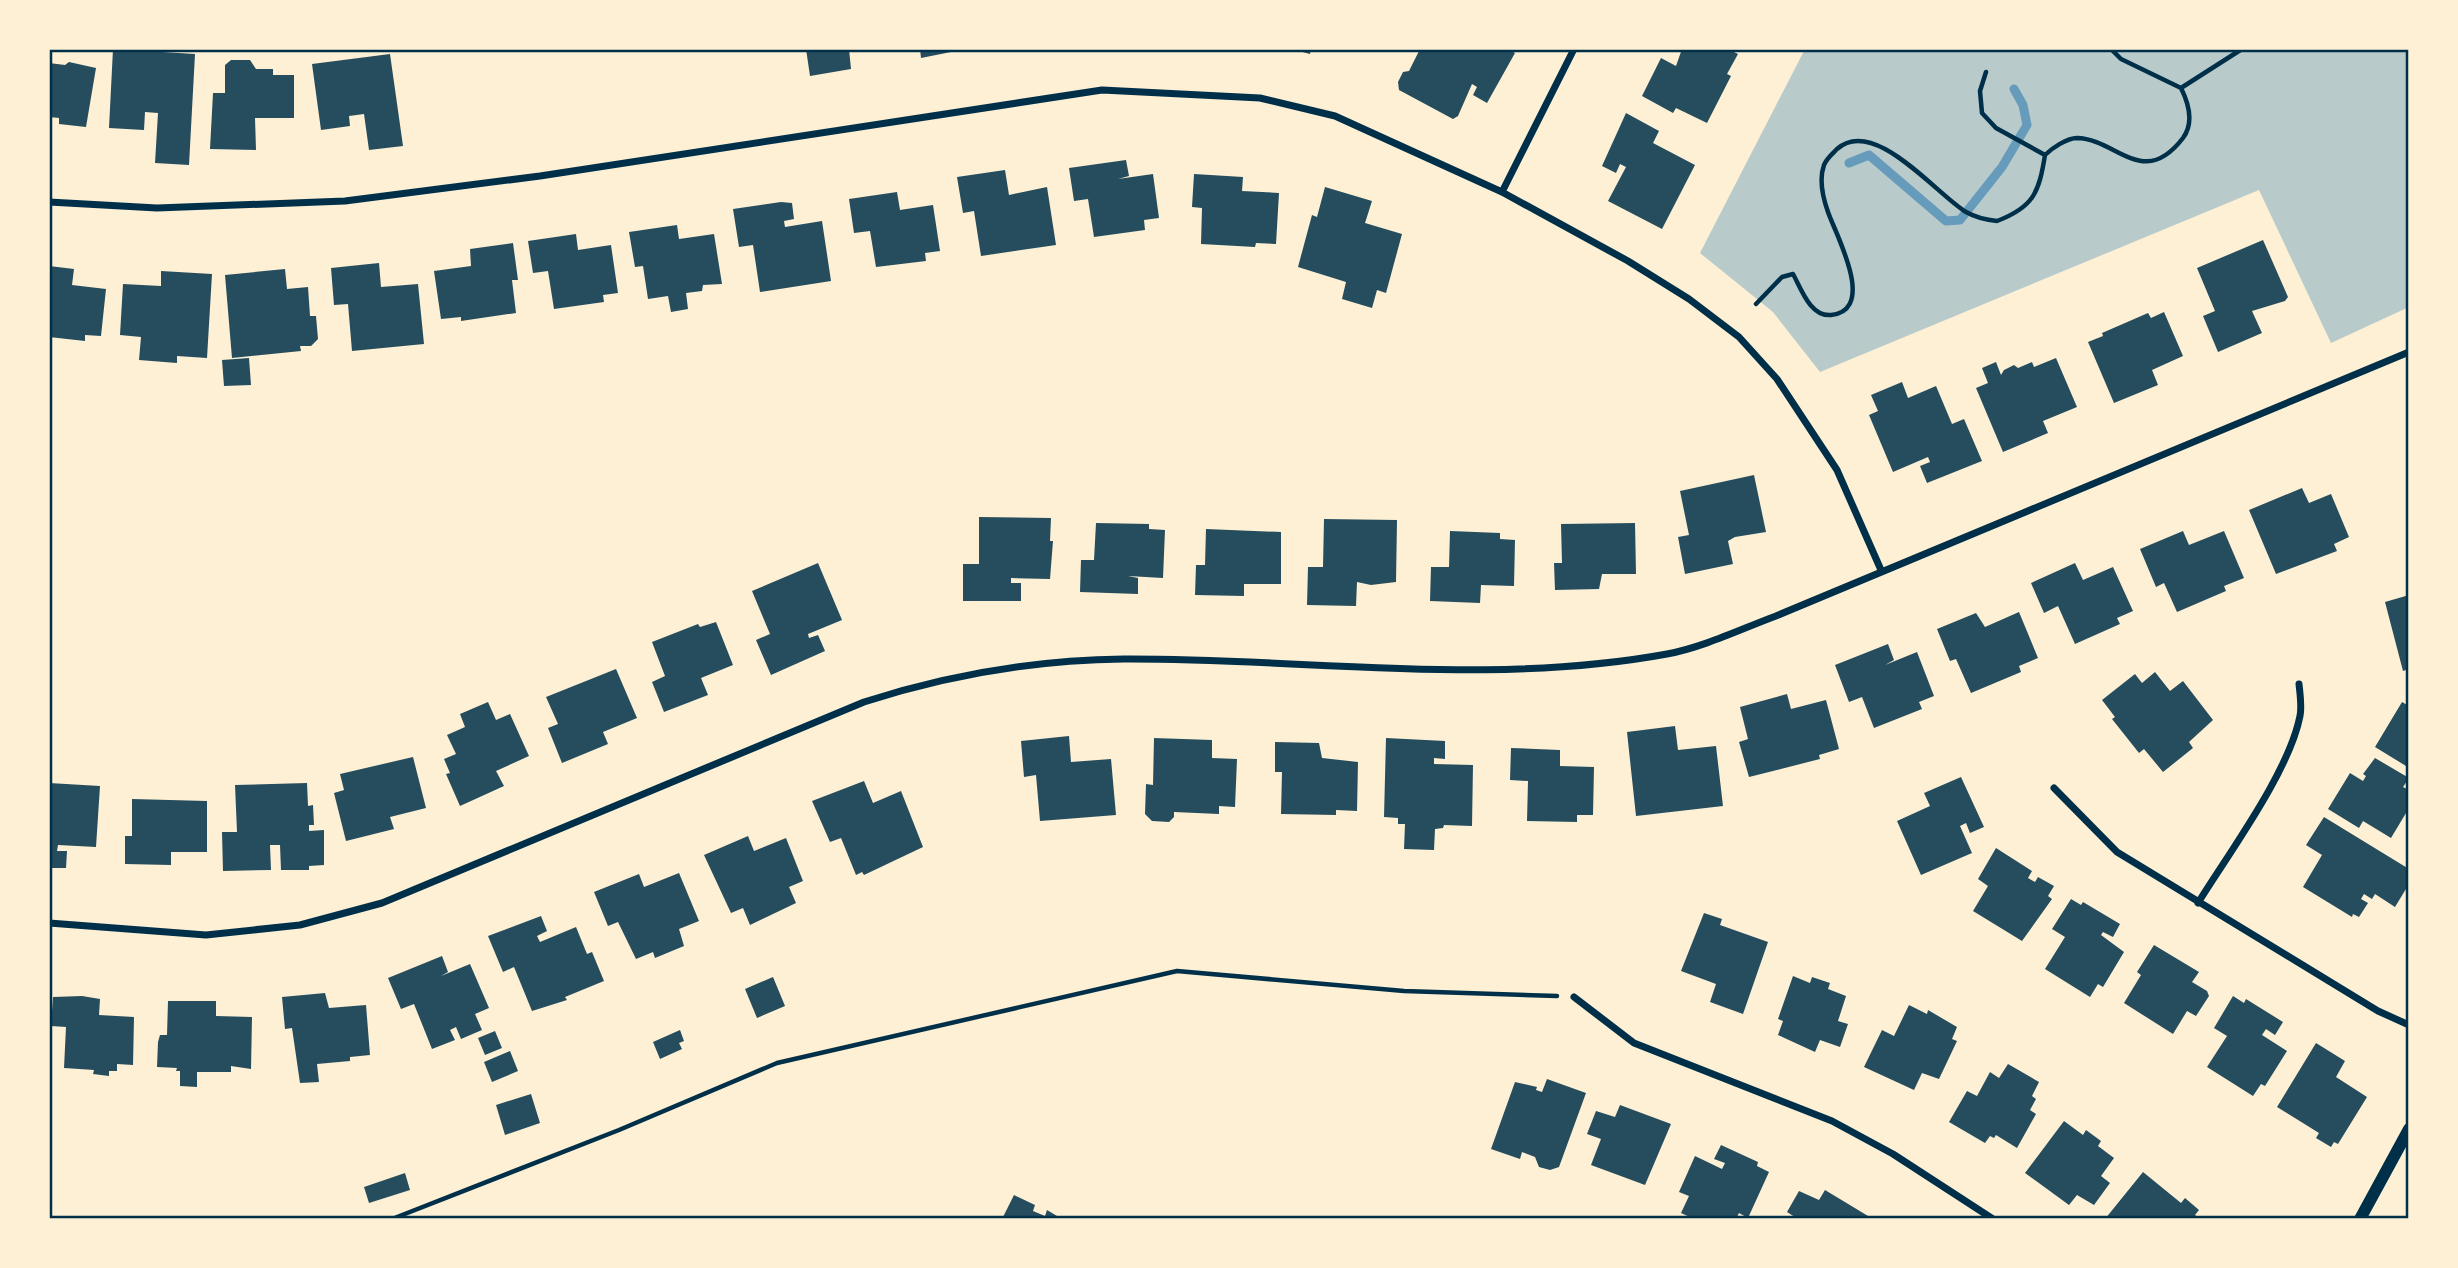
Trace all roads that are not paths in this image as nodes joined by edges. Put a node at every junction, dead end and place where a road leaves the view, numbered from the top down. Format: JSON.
{"nodes":[{"id":1,"x":1574,"y":49,"type":"edge"},
{"id":2,"x":1502,"y":192,"type":"junction"},
{"id":3,"x":49,"y":202,"type":"edge"},
{"id":4,"x":2409,"y":352,"type":"edge"},
{"id":5,"x":1881,"y":570,"type":"junction"},
{"id":6,"x":2299,"y":684,"type":"dead end"},
{"id":7,"x":2054,"y":788,"type":"dead end"},
{"id":8,"x":2198,"y":902,"type":"junction"},
{"id":9,"x":49,"y":923,"type":"edge"},
{"id":10,"x":1574,"y":997,"type":"road end"},
{"id":11,"x":2409,"y":1025,"type":"edge"},
{"id":12,"x":2409,"y":1129,"type":"edge"},
{"id":13,"x":1993,"y":1219,"type":"edge"},
{"id":14,"x":2360,"y":1219,"type":"edge"}],
"edges":[{"from":1,"to":2,"type":"street"},
{"from":2,"to":3,"type":"street"},
{"from":2,"to":5,"type":"street"},
{"from":4,"to":5,"type":"street"},
{"from":5,"to":9,"type":"street"},
{"from":6,"to":8,"type":"street"},
{"from":7,"to":8,"type":"street"},
{"from":8,"to":11,"type":"street"},
{"from":10,"to":13,"type":"street"},
{"from":12,"to":14,"type":"street"}]}
